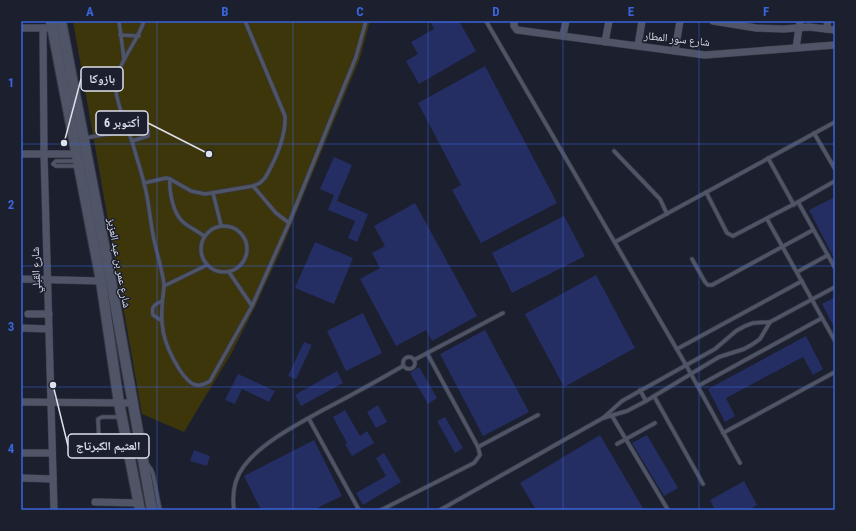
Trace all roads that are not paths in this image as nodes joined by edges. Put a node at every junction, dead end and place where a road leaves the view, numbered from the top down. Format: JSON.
{"nodes":[{"id":1,"x":61,"y":21,"type":"edge"},
{"id":2,"x":119,"y":21,"type":"edge"},
{"id":3,"x":144,"y":21,"type":"edge"},
{"id":4,"x":245,"y":21,"type":"edge"},
{"id":5,"x":366,"y":21,"type":"edge"},
{"id":6,"x":486,"y":21,"type":"edge"},
{"id":7,"x":514,"y":21,"type":"edge"},
{"id":8,"x":566,"y":21,"type":"edge"},
{"id":9,"x":609,"y":21,"type":"edge"},
{"id":10,"x":642,"y":21,"type":"edge"},
{"id":11,"x":680,"y":21,"type":"edge"},
{"id":12,"x":713,"y":21,"type":"edge"},
{"id":13,"x":772,"y":21,"type":"edge"},
{"id":14,"x":828,"y":21,"type":"edge"},
{"id":15,"x":750,"y":24,"type":"edge"},
{"id":16,"x":800,"y":24,"type":"edge"},
{"id":17,"x":48,"y":26,"type":"edge"},
{"id":18,"x":21,"y":28,"type":"edge"},
{"id":19,"x":771,"y":29,"type":"junction"},
{"id":20,"x":826,"y":29,"type":"junction"},
{"id":21,"x":835,"y":30,"type":"edge"},
{"id":22,"x":120,"y":35,"type":"junction"},
{"id":23,"x":563,"y":35,"type":"junction"},
{"id":24,"x":139,"y":36,"type":"junction"},
{"id":25,"x":605,"y":42,"type":"junction"},
{"id":26,"x":835,"y":45,"type":"edge"},
{"id":27,"x":638,"y":46,"type":"junction"},
{"id":28,"x":796,"y":48,"type":"junction"},
{"id":29,"x":675,"y":51,"type":"junction"},
{"id":30,"x":124,"y":59,"type":"junction"},
{"id":31,"x":835,"y":122,"type":"edge"},
{"id":32,"x":129,"y":132,"type":"junction"},
{"id":33,"x":814,"y":133,"type":"junction"},
{"id":34,"x":83,"y":138,"type":"junction"},
{"id":35,"x":132,"y":141,"type":"junction"},
{"id":36,"x":614,"y":151,"type":"dead end"},
{"id":37,"x":21,"y":154,"type":"edge"},
{"id":38,"x":44,"y":154,"type":"junction"},
{"id":39,"x":768,"y":158,"type":"junction"},
{"id":40,"x":77,"y":160,"type":"junction"},
{"id":41,"x":835,"y":169,"type":"edge"},
{"id":42,"x":170,"y":179,"type":"junction"},
{"id":43,"x":835,"y":181,"type":"edge"},
{"id":44,"x":144,"y":183,"type":"junction"},
{"id":45,"x":253,"y":186,"type":"junction"},
{"id":46,"x":706,"y":192,"type":"junction"},
{"id":47,"x":213,"y":193,"type":"junction"},
{"id":48,"x":798,"y":202,"type":"junction"},
{"id":49,"x":794,"y":204,"type":"junction"},
{"id":50,"x":667,"y":214,"type":"junction"},
{"id":51,"x":767,"y":218,"type":"junction"},
{"id":52,"x":289,"y":222,"type":"junction"},
{"id":53,"x":221,"y":225,"type":"junction"},
{"id":54,"x":813,"y":230,"type":"junction"},
{"id":55,"x":204,"y":236,"type":"junction"},
{"id":56,"x":615,"y":242,"type":"junction"},
{"id":57,"x":783,"y":247,"type":"junction"},
{"id":58,"x":828,"y":255,"type":"junction"},
{"id":59,"x":692,"y":259,"type":"dead end"},
{"id":60,"x":207,"y":265,"type":"junction"},
{"id":61,"x":835,"y":268,"type":"edge"},
{"id":62,"x":229,"y":272,"type":"junction"},
{"id":63,"x":797,"y":272,"type":"junction"},
{"id":64,"x":21,"y":279,"type":"edge"},
{"id":65,"x":48,"y":280,"type":"junction"},
{"id":66,"x":101,"y":281,"type":"junction"},
{"id":67,"x":802,"y":281,"type":"junction"},
{"id":68,"x":164,"y":286,"type":"junction"},
{"id":69,"x":835,"y":287,"type":"edge"},
{"id":70,"x":812,"y":299,"type":"junction"},
{"id":71,"x":162,"y":301,"type":"junction"},
{"id":72,"x":252,"y":306,"type":"junction"},
{"id":73,"x":503,"y":313,"type":"dead end"},
{"id":74,"x":28,"y":314,"type":"dead end"},
{"id":75,"x":49,"y":314,"type":"junction"},
{"id":76,"x":822,"y":318,"type":"junction"},
{"id":77,"x":162,"y":321,"type":"junction"},
{"id":78,"x":770,"y":322,"type":"junction"},
{"id":79,"x":21,"y":328,"type":"edge"},
{"id":80,"x":49,"y":329,"type":"junction"},
{"id":81,"x":835,"y":341,"type":"edge"},
{"id":82,"x":677,"y":349,"type":"junction"},
{"id":83,"x":427,"y":353,"type":"junction"},
{"id":84,"x":414,"y":360,"type":"junction"},
{"id":85,"x":686,"y":365,"type":"junction"},
{"id":86,"x":403,"y":366,"type":"junction"},
{"id":87,"x":835,"y":372,"type":"edge"},
{"id":88,"x":691,"y":374,"type":"junction"},
{"id":89,"x":698,"y":386,"type":"junction"},
{"id":90,"x":640,"y":390,"type":"junction"},
{"id":91,"x":654,"y":396,"type":"junction"},
{"id":92,"x":646,"y":401,"type":"junction"},
{"id":93,"x":21,"y":402,"type":"edge"},
{"id":94,"x":51,"y":402,"type":"junction"},
{"id":95,"x":119,"y":403,"type":"junction"},
{"id":96,"x":132,"y":403,"type":"junction"},
{"id":97,"x":538,"y":415,"type":"dead end"},
{"id":98,"x":612,"y":416,"type":"junction"},
{"id":99,"x":122,"y":417,"type":"junction"},
{"id":100,"x":309,"y":418,"type":"junction"},
{"id":101,"x":603,"y":418,"type":"junction"},
{"id":102,"x":655,"y":423,"type":"dead end"},
{"id":103,"x":723,"y":433,"type":"junction"},
{"id":104,"x":626,"y":439,"type":"junction"},
{"id":105,"x":127,"y":443,"type":"junction"},
{"id":106,"x":617,"y":444,"type":"dead end"},
{"id":107,"x":478,"y":446,"type":"junction"},
{"id":108,"x":21,"y":453,"type":"edge"},
{"id":109,"x":52,"y":453,"type":"junction"},
{"id":110,"x":143,"y":462,"type":"junction"},
{"id":111,"x":740,"y":463,"type":"dead end"},
{"id":112,"x":21,"y":478,"type":"edge"},
{"id":113,"x":53,"y":479,"type":"junction"},
{"id":114,"x":702,"y":484,"type":"dead end"},
{"id":115,"x":95,"y":502,"type":"dead end"},
{"id":116,"x":139,"y":507,"type":"edge"},
{"id":117,"x":54,"y":510,"type":"edge"},
{"id":118,"x":152,"y":510,"type":"edge"},
{"id":119,"x":160,"y":510,"type":"edge"},
{"id":120,"x":234,"y":510,"type":"edge"},
{"id":121,"x":359,"y":510,"type":"edge"},
{"id":122,"x":381,"y":510,"type":"edge"},
{"id":123,"x":440,"y":510,"type":"edge"},
{"id":124,"x":668,"y":510,"type":"edge"}],
"edges":[{"from":1,"to":34,"type":"main road","name":"شارع عمر بن عبد العزيز"},
{"from":2,"to":22,"type":"lane"},
{"from":3,"to":24,"type":"lane"},
{"from":4,"to":45,"type":"lane"},
{"from":5,"to":52,"type":"lane"},
{"from":6,"to":56,"type":"lane"},
{"from":7,"to":23,"type":"street","name":"شارع سور المطار"},
{"from":8,"to":23,"type":"street"},
{"from":9,"to":25,"type":"street"},
{"from":10,"to":27,"type":"street"},
{"from":11,"to":29,"type":"street"},
{"from":12,"to":15,"type":"street"},
{"from":13,"to":19,"type":"street"},
{"from":14,"to":20,"type":"street"},
{"from":15,"to":19,"type":"street"},
{"from":16,"to":19,"type":"street"},
{"from":16,"to":20,"type":"street"},
{"from":16,"to":28,"type":"street"},
{"from":17,"to":18,"type":"street"},
{"from":17,"to":38,"type":"street","name":"شارع القبلي"},
{"from":17,"to":40,"type":"main road","name":"شارع عمر بن عبد العزيز"},
{"from":20,"to":21,"type":"street"},
{"from":22,"to":24,"type":"lane"},
{"from":22,"to":30,"type":"lane"},
{"from":23,"to":25,"type":"street","name":"شارع سور المطار"},
{"from":24,"to":30,"type":"lane"},
{"from":25,"to":27,"type":"street","name":"شارع سور المطار"},
{"from":26,"to":28,"type":"street","name":"شارع سور المطار"},
{"from":27,"to":29,"type":"street","name":"شارع سور المطار"},
{"from":28,"to":29,"type":"street","name":"شارع سور المطار"},
{"from":30,"to":32,"type":"lane"},
{"from":31,"to":33,"type":"lane"},
{"from":32,"to":34,"type":"lane"},
{"from":32,"to":35,"type":"lane"},
{"from":32,"to":35,"type":"lane"},
{"from":33,"to":39,"type":"lane"},
{"from":33,"to":41,"type":"lane"},
{"from":34,"to":96,"type":"main road","name":"شارع عمر بن عبد العزيز"},
{"from":35,"to":44,"type":"lane"},
{"from":36,"to":50,"type":"lane"},
{"from":37,"to":38,"type":"street"},
{"from":38,"to":40,"type":"street"},
{"from":38,"to":65,"type":"street","name":"شارع القبلي"},
{"from":39,"to":46,"type":"lane"},
{"from":39,"to":49,"type":"lane"},
{"from":40,"to":40,"type":"lane"},
{"from":40,"to":66,"type":"main road","name":"شارع عمر بن عبد العزيز"},
{"from":42,"to":44,"type":"lane"},
{"from":42,"to":47,"type":"lane"},
{"from":42,"to":55,"type":"lane"},
{"from":43,"to":48,"type":"lane"},
{"from":44,"to":68,"type":"lane"},
{"from":45,"to":47,"type":"lane"},
{"from":45,"to":52,"type":"lane"},
{"from":46,"to":50,"type":"lane"},
{"from":46,"to":51,"type":"lane"},
{"from":47,"to":53,"type":"lane"},
{"from":48,"to":49,"type":"lane"},
{"from":48,"to":54,"type":"lane"},
{"from":49,"to":51,"type":"lane"},
{"from":50,"to":56,"type":"lane"},
{"from":51,"to":57,"type":"lane"},
{"from":52,"to":72,"type":"lane"},
{"from":53,"to":55,"type":"lane"},
{"from":53,"to":62,"type":"lane"},
{"from":54,"to":57,"type":"lane"},
{"from":54,"to":58,"type":"lane"},
{"from":55,"to":60,"type":"lane"},
{"from":56,"to":82,"type":"lane"},
{"from":57,"to":59,"type":"lane"},
{"from":57,"to":63,"type":"lane"},
{"from":58,"to":61,"type":"lane"},
{"from":58,"to":63,"type":"lane"},
{"from":60,"to":62,"type":"lane"},
{"from":60,"to":68,"type":"lane"},
{"from":62,"to":72,"type":"lane"},
{"from":63,"to":67,"type":"lane"},
{"from":64,"to":65,"type":"street"},
{"from":65,"to":66,"type":"street"},
{"from":65,"to":75,"type":"street","name":"شارع القبلي"},
{"from":66,"to":95,"type":"main road","name":"شارع عمر بن عبد العزيز"},
{"from":67,"to":70,"type":"lane"},
{"from":67,"to":82,"type":"lane"},
{"from":68,"to":71,"type":"lane"},
{"from":69,"to":70,"type":"lane"},
{"from":70,"to":76,"type":"lane"},
{"from":70,"to":78,"type":"lane"},
{"from":71,"to":77,"type":"lane"},
{"from":71,"to":77,"type":"lane"},
{"from":72,"to":77,"type":"lane"},
{"from":73,"to":83,"type":"lane"},
{"from":74,"to":75,"type":"street"},
{"from":75,"to":80,"type":"street","name":"شارع القبلي"},
{"from":76,"to":81,"type":"lane"},
{"from":76,"to":89,"type":"lane"},
{"from":78,"to":85,"type":"lane"},
{"from":78,"to":88,"type":"lane"},
{"from":79,"to":80,"type":"street"},
{"from":80,"to":94,"type":"street","name":"شارع القبلي"},
{"from":82,"to":85,"type":"lane"},
{"from":83,"to":84,"type":"lane"},
{"from":83,"to":107,"type":"lane"},
{"from":84,"to":86,"type":"lane"},
{"from":84,"to":86,"type":"lane"},
{"from":85,"to":88,"type":"lane"},
{"from":85,"to":90,"type":"lane"},
{"from":86,"to":100,"type":"lane"},
{"from":87,"to":103,"type":"lane"},
{"from":88,"to":89,"type":"lane"},
{"from":88,"to":91,"type":"lane"},
{"from":89,"to":103,"type":"lane"},
{"from":90,"to":92,"type":"lane"},
{"from":90,"to":101,"type":"lane"},
{"from":91,"to":92,"type":"lane"},
{"from":91,"to":114,"type":"lane"},
{"from":92,"to":98,"type":"lane"},
{"from":93,"to":94,"type":"street"},
{"from":94,"to":95,"type":"street"},
{"from":94,"to":109,"type":"street","name":"شارع القبلي"},
{"from":95,"to":96,"type":"street"},
{"from":95,"to":99,"type":"main road","name":"شارع عمر بن عبد العزيز"},
{"from":96,"to":110,"type":"main road","name":"شارع عمر بن عبد العزيز"},
{"from":97,"to":107,"type":"lane"},
{"from":98,"to":101,"type":"lane"},
{"from":98,"to":104,"type":"lane"},
{"from":99,"to":105,"type":"main road","name":"شارع عمر بن عبد العزيز"},
{"from":99,"to":105,"type":"lane"},
{"from":100,"to":120,"type":"lane"},
{"from":100,"to":121,"type":"lane"},
{"from":101,"to":123,"type":"lane"},
{"from":102,"to":104,"type":"lane"},
{"from":103,"to":111,"type":"lane"},
{"from":104,"to":106,"type":"lane"},
{"from":104,"to":124,"type":"lane"},
{"from":105,"to":116,"type":"main road","name":"شارع عمر بن عبد العزيز"},
{"from":107,"to":122,"type":"lane"},
{"from":108,"to":109,"type":"street"},
{"from":109,"to":113,"type":"street","name":"شارع القبلي"},
{"from":110,"to":118,"type":"main road","name":"شارع عمر بن عبد العزيز"},
{"from":110,"to":119,"type":"lane"},
{"from":112,"to":113,"type":"street"},
{"from":113,"to":117,"type":"street","name":"شارع القبلي"},
{"from":115,"to":116,"type":"street"}]}
